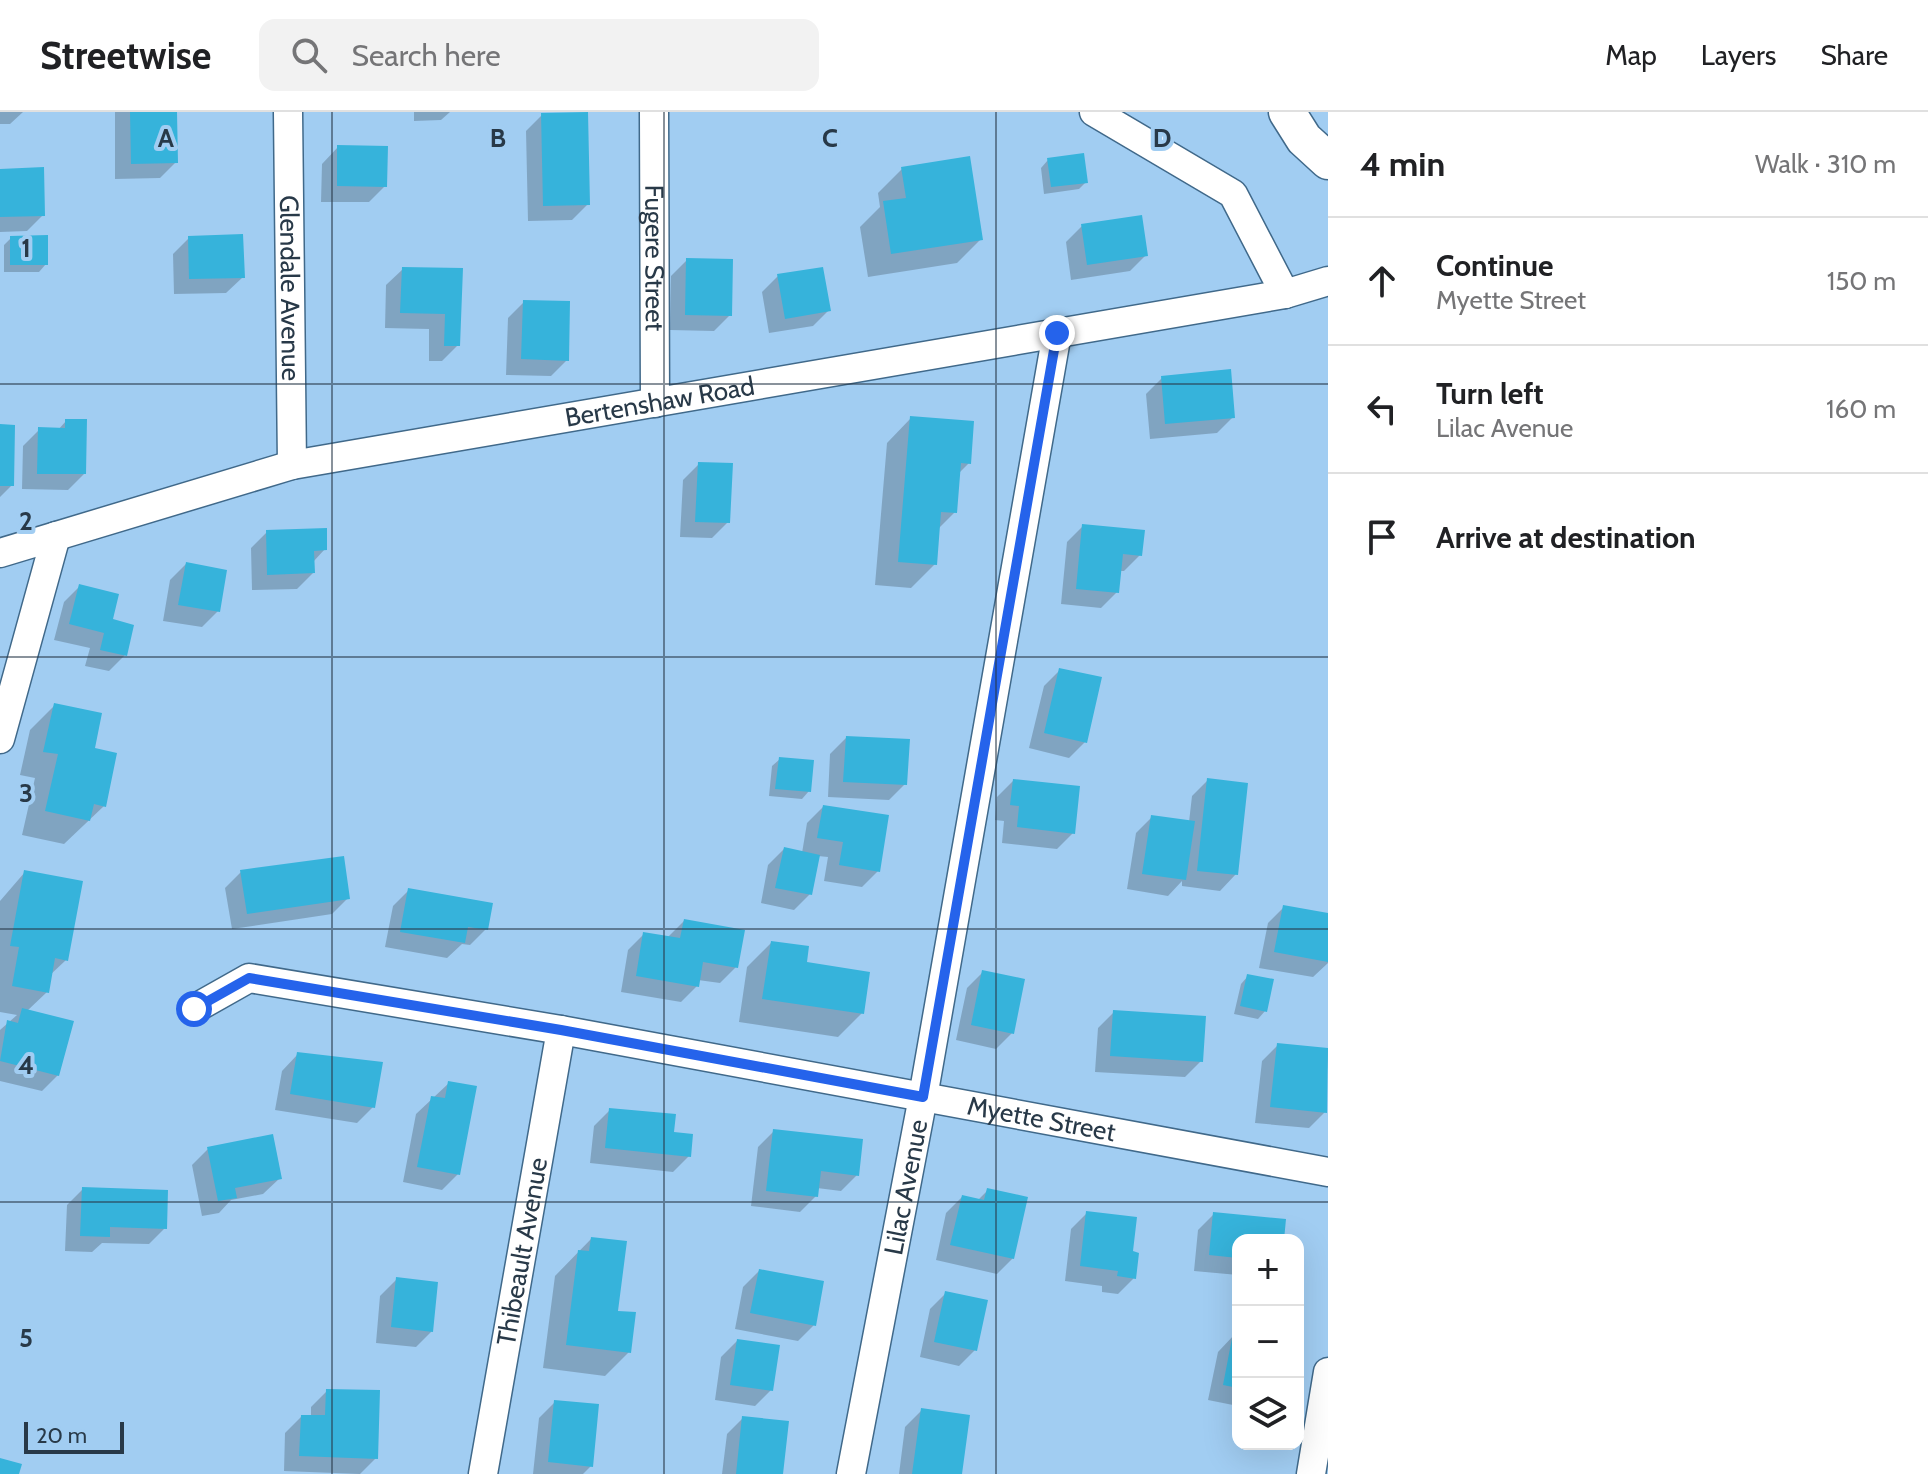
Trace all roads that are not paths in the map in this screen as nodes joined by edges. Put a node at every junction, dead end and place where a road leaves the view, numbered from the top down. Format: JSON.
{"nodes":[{"id":1,"x":288,"y":112,"type":"edge"},
{"id":2,"x":654,"y":112,"type":"edge"},
{"id":3,"x":1094,"y":112,"type":"edge"},
{"id":4,"x":1287,"y":112,"type":"edge"},
{"id":5,"x":1328,"y":161,"type":"edge"},
{"id":6,"x":1328,"y":281,"type":"edge"},
{"id":7,"x":1285,"y":294,"type":"junction"},
{"id":8,"x":1057,"y":333,"type":"junction"},
{"id":9,"x":655,"y":403,"type":"junction"},
{"id":10,"x":292,"y":465,"type":"junction"},
{"id":11,"x":56,"y":536,"type":"junction"},
{"id":12,"x":0,"y":553,"type":"edge"},
{"id":13,"x":0,"y":739,"type":"edge"},
{"id":14,"x":194,"y":1009,"type":"dead end"},
{"id":15,"x":561,"y":1030,"type":"junction"},
{"id":16,"x":923,"y":1097,"type":"junction"},
{"id":17,"x":1328,"y":1172,"type":"edge"},
{"id":18,"x":1328,"y":1372,"type":"edge"},
{"id":19,"x":483,"y":1474,"type":"edge"},
{"id":20,"x":851,"y":1474,"type":"edge"},
{"id":21,"x":1311,"y":1474,"type":"edge"}],
"edges":[{"from":1,"to":10,"type":"street","name":"Glendale Avenue"},
{"from":2,"to":9,"type":"street","name":"Fugere Street"},
{"from":3,"to":7,"type":"street"},
{"from":4,"to":5,"type":"street"},
{"from":6,"to":7,"type":"street","name":"Bertenshaw Road"},
{"from":7,"to":8,"type":"street","name":"Bertenshaw Road"},
{"from":8,"to":9,"type":"street","name":"Bertenshaw Road"},
{"from":8,"to":16,"type":"street","name":"Lilac Avenue"},
{"from":9,"to":10,"type":"street","name":"Bertenshaw Road"},
{"from":10,"to":11,"type":"street","name":"Bertenshaw Road"},
{"from":11,"to":12,"type":"street","name":"Bertenshaw Road"},
{"from":11,"to":13,"type":"street"},
{"from":14,"to":15,"type":"street","name":"Myette Street"},
{"from":15,"to":16,"type":"street","name":"Myette Street"},
{"from":15,"to":19,"type":"street","name":"Thibeault Avenue"},
{"from":16,"to":17,"type":"street","name":"Myette Street"},
{"from":16,"to":20,"type":"street","name":"Lilac Avenue"},
{"from":18,"to":21,"type":"street"}]}
